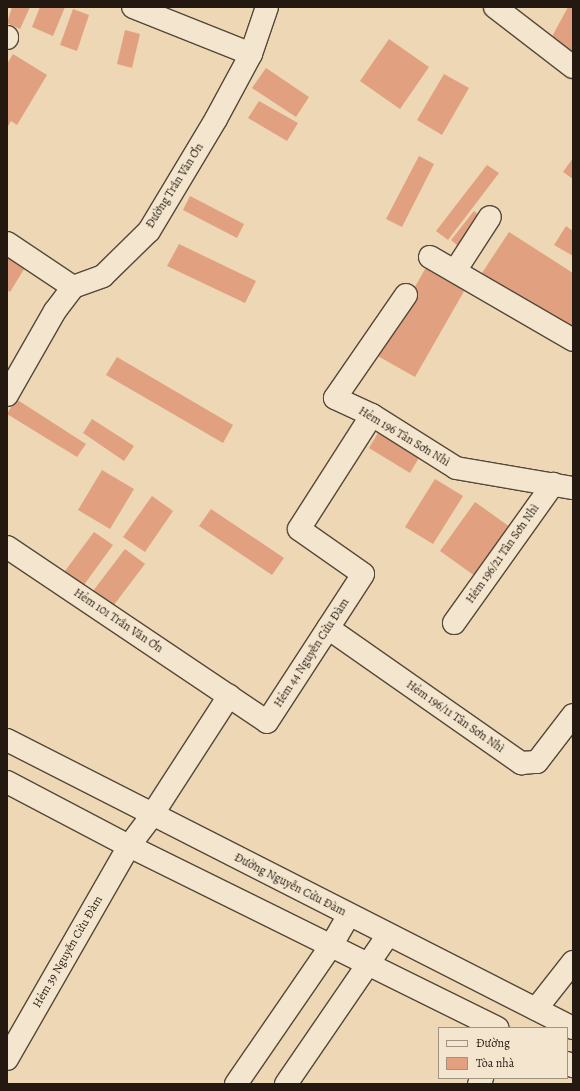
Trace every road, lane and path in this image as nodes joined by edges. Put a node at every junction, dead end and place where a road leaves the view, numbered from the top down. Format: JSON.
{"nodes":[{"id":1,"x":133,"y":7,"type":"edge"},
{"id":2,"x":267,"y":7,"type":"edge"},
{"id":3,"x":495,"y":7,"type":"edge"},
{"id":4,"x":251,"y":54,"type":"junction"},
{"id":5,"x":573,"y":67,"type":"edge"},
{"id":6,"x":490,"y":217,"type":"dead end"},
{"id":7,"x":7,"y":243,"type":"edge"},
{"id":8,"x":430,"y":257,"type":"dead end"},
{"id":9,"x":455,"y":272,"type":"junction"},
{"id":10,"x":73,"y":286,"type":"junction"},
{"id":11,"x":406,"y":296,"type":"dead end"},
{"id":12,"x":573,"y":340,"type":"edge"},
{"id":13,"x":7,"y":395,"type":"edge"},
{"id":14,"x":372,"y":414,"type":"junction"},
{"id":15,"x":563,"y":486,"type":"edge"},
{"id":16,"x":7,"y":547,"type":"edge"},
{"id":17,"x":454,"y":623,"type":"dead end"},
{"id":18,"x":328,"y":628,"type":"junction"},
{"id":19,"x":229,"y":696,"type":"junction"},
{"id":20,"x":573,"y":715,"type":"edge"},
{"id":21,"x":7,"y":740,"type":"edge"},
{"id":22,"x":7,"y":782,"type":"edge"},
{"id":23,"x":152,"y":815,"type":"junction"},
{"id":24,"x":129,"y":846,"type":"junction"},
{"id":25,"x":349,"y":915,"type":"junction"},
{"id":26,"x":388,"y":934,"type":"junction"},
{"id":27,"x":331,"y":946,"type":"junction"},
{"id":28,"x":573,"y":962,"type":"edge"},
{"id":29,"x":368,"y":964,"type":"junction"},
{"id":30,"x":536,"y":1009,"type":"junction"},
{"id":31,"x":495,"y":1027,"type":"edge"},
{"id":32,"x":573,"y":1028,"type":"edge"},
{"id":33,"x":7,"y":1059,"type":"edge"},
{"id":34,"x":236,"y":1084,"type":"edge"},
{"id":35,"x":286,"y":1084,"type":"edge"}],
"edges":[{"from":1,"to":4,"type":"street"},
{"from":2,"to":4,"type":"street","name":"Đường Trần Văn Ơn"},
{"from":3,"to":5,"type":"street"},
{"from":4,"to":10,"type":"street","name":"Đường Trần Văn Ơn"},
{"from":6,"to":9,"type":"street"},
{"from":7,"to":10,"type":"street"},
{"from":8,"to":9,"type":"street"},
{"from":9,"to":12,"type":"street"},
{"from":10,"to":13,"type":"street"},
{"from":11,"to":14,"type":"street","name":"Hẻm 196 Tân Sơn Nhì"},
{"from":14,"to":15,"type":"street","name":"Hẻm 196 Tân Sơn Nhì"},
{"from":14,"to":18,"type":"street","name":"Hẻm 44 Nguyễn Cửu Đàm"},
{"from":15,"to":17,"type":"street","name":"Hẻm 196/21 Tân Sơn Nhì"},
{"from":16,"to":19,"type":"street","name":"Hẻm 101 Trần Văn Ơn"},
{"from":18,"to":19,"type":"street","name":"Hẻm 44 Nguyễn Cửu Đàm"},
{"from":18,"to":20,"type":"street","name":"Hẻm 196/11 Tân Sơn Nhì"},
{"from":19,"to":23,"type":"street"},
{"from":21,"to":23,"type":"street","name":"Đường Nguyễn Cửu Đàm"},
{"from":22,"to":24,"type":"street"},
{"from":23,"to":24,"type":"street"},
{"from":23,"to":25,"type":"street","name":"Đường Nguyễn Cửu Đàm"},
{"from":24,"to":27,"type":"street"},
{"from":24,"to":33,"type":"street","name":"Hẻm 39 Nguyễn Cửu Đàm"},
{"from":25,"to":26,"type":"street","name":"Đường Nguyễn Cửu Đàm"},
{"from":25,"to":27,"type":"street"},
{"from":26,"to":29,"type":"street"},
{"from":26,"to":30,"type":"street","name":"Đường Nguyễn Cửu Đàm"},
{"from":27,"to":29,"type":"street"},
{"from":27,"to":34,"type":"street"},
{"from":28,"to":30,"type":"street"},
{"from":29,"to":31,"type":"street"},
{"from":29,"to":35,"type":"street"},
{"from":30,"to":32,"type":"street","name":"Đường Nguyễn Cửu Đàm"}]}
